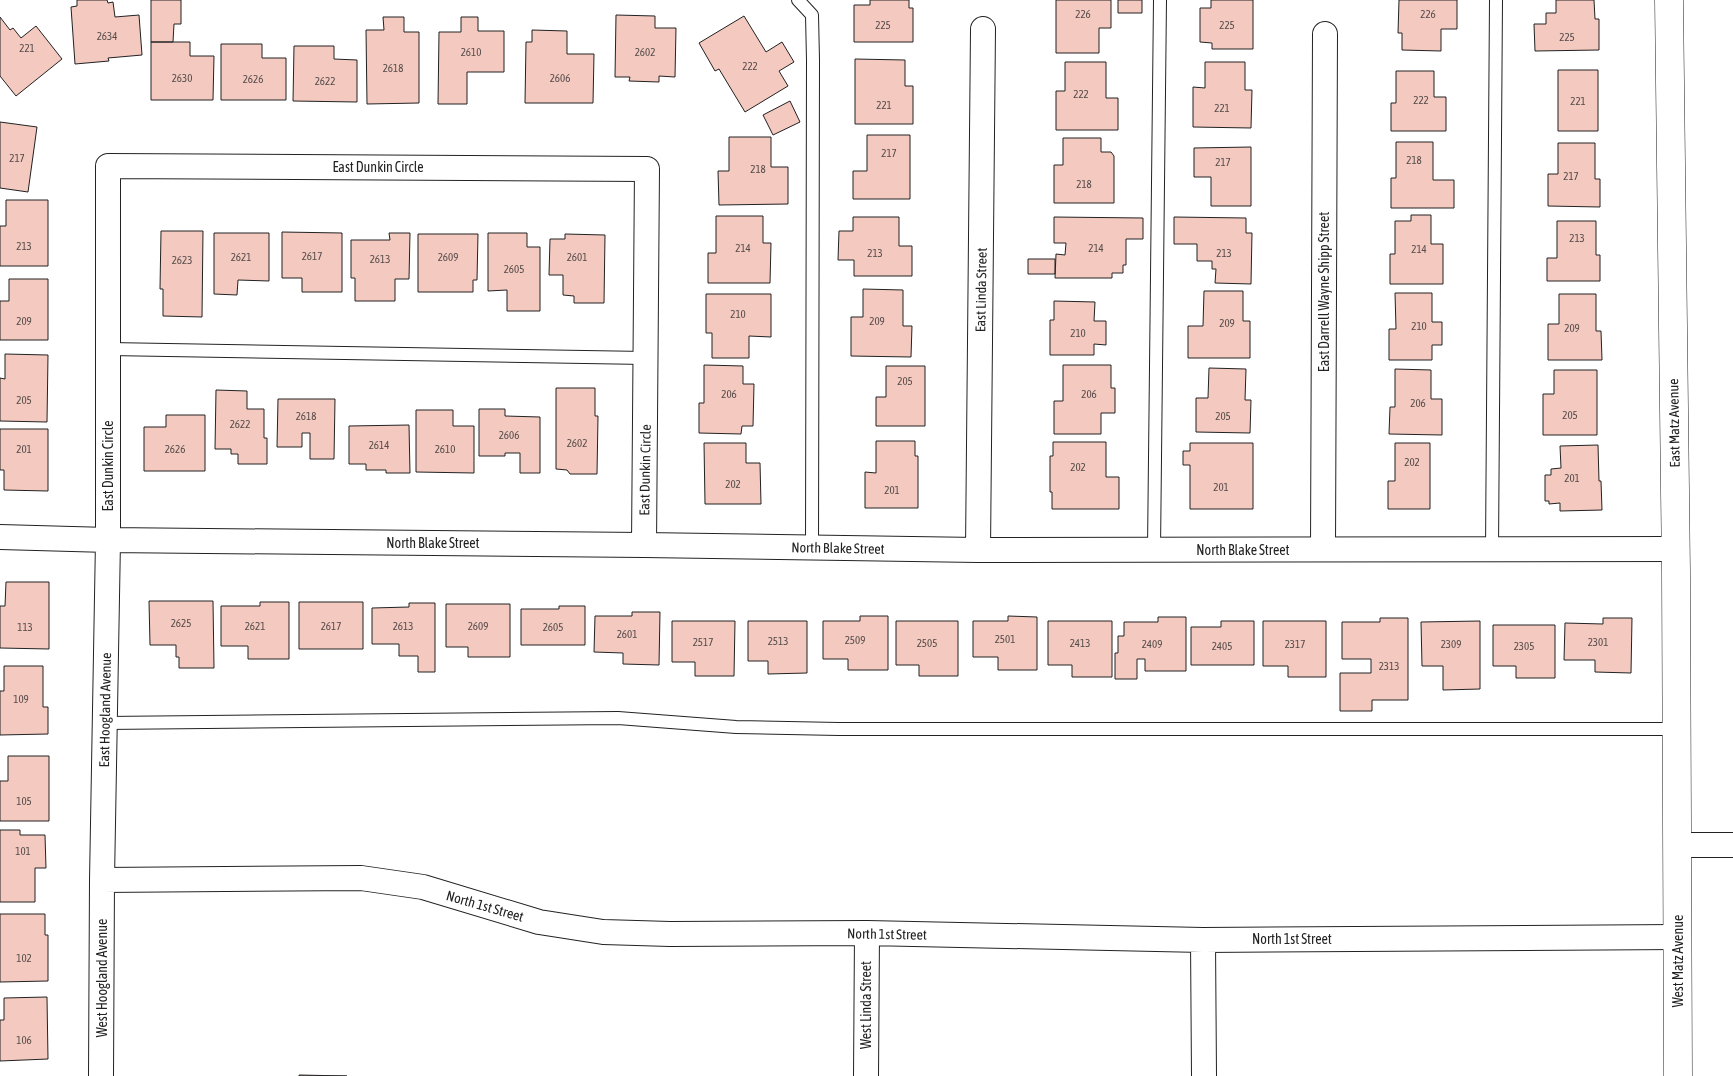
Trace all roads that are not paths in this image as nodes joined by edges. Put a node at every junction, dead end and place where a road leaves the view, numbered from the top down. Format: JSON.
{"nodes":[{"id":1,"x":798,"y":0,"type":"edge"},
{"id":2,"x":1160,"y":0,"type":"edge"},
{"id":3,"x":1496,"y":0,"type":"edge"},
{"id":4,"x":1669,"y":0,"type":"edge"},
{"id":5,"x":983,"y":29,"type":"dead end"},
{"id":6,"x":1325,"y":34,"type":"dead end"},
{"id":7,"x":109,"y":349,"type":"junction"},
{"id":8,"x":646,"y":358,"type":"junction"},
{"id":9,"x":0,"y":537,"type":"edge"},
{"id":10,"x":108,"y":540,"type":"junction"},
{"id":11,"x":644,"y":545,"type":"junction"},
{"id":12,"x":812,"y":548,"type":"junction"},
{"id":13,"x":1323,"y":549,"type":"junction"},
{"id":14,"x":1676,"y":549,"type":"junction"},
{"id":15,"x":978,"y":550,"type":"junction"},
{"id":16,"x":1154,"y":550,"type":"junction"},
{"id":17,"x":1492,"y":550,"type":"junction"},
{"id":18,"x":105,"y":724,"type":"junction"},
{"id":19,"x":1676,"y":729,"type":"junction"},
{"id":20,"x":1677,"y":845,"type":"junction"},
{"id":21,"x":1733,"y":845,"type":"edge"},
{"id":22,"x":102,"y":880,"type":"junction"},
{"id":23,"x":867,"y":933,"type":"junction"},
{"id":24,"x":1678,"y":937,"type":"junction"},
{"id":25,"x":1203,"y":940,"type":"junction"},
{"id":26,"x":101,"y":1076,"type":"edge"},
{"id":27,"x":866,"y":1076,"type":"edge"},
{"id":28,"x":1204,"y":1076,"type":"edge"},
{"id":29,"x":1678,"y":1076,"type":"edge"}],
"edges":[{"from":1,"to":12,"type":"lane"},
{"from":2,"to":16,"type":"lane"},
{"from":3,"to":17,"type":"lane"},
{"from":4,"to":14,"type":"street","name":"East Matz Avenue"},
{"from":5,"to":15,"type":"street","name":"East Linda Street"},
{"from":6,"to":13,"type":"street","name":"East Darrell Wayne Shipp Street"},
{"from":7,"to":8,"type":"lane"},
{"from":7,"to":8,"type":"street","name":"East Dunkin Circle"},
{"from":7,"to":10,"type":"street","name":"East Dunkin Circle"},
{"from":8,"to":11,"type":"street","name":"East Dunkin Circle"},
{"from":9,"to":10,"type":"street","name":"North Blake Street"},
{"from":10,"to":11,"type":"street","name":"North Blake Street"},
{"from":10,"to":18,"type":"street","name":"East Hoogland Avenue"},
{"from":11,"to":12,"type":"street","name":"North Blake Street"},
{"from":12,"to":15,"type":"street","name":"North Blake Street"},
{"from":13,"to":16,"type":"street","name":"North Blake Street"},
{"from":13,"to":17,"type":"street","name":"North Blake Street"},
{"from":14,"to":17,"type":"street","name":"North Blake Street"},
{"from":14,"to":19,"type":"street","name":"East Matz Avenue"},
{"from":15,"to":16,"type":"street","name":"North Blake Street"},
{"from":18,"to":19,"type":"lane"},
{"from":18,"to":22,"type":"street","name":"East Hoogland Avenue"},
{"from":19,"to":20,"type":"street","name":"East Matz Avenue"},
{"from":20,"to":21,"type":"street"},
{"from":20,"to":24,"type":"street","name":"West Matz Avenue"},
{"from":22,"to":23,"type":"street","name":"North 1st Street"},
{"from":22,"to":26,"type":"street","name":"West Hoogland Avenue"},
{"from":23,"to":25,"type":"street","name":"North 1st Street"},
{"from":23,"to":27,"type":"street","name":"West Linda Street"},
{"from":24,"to":25,"type":"street","name":"North 1st Street"},
{"from":24,"to":29,"type":"street","name":"West Matz Avenue"},
{"from":25,"to":28,"type":"street"}]}
